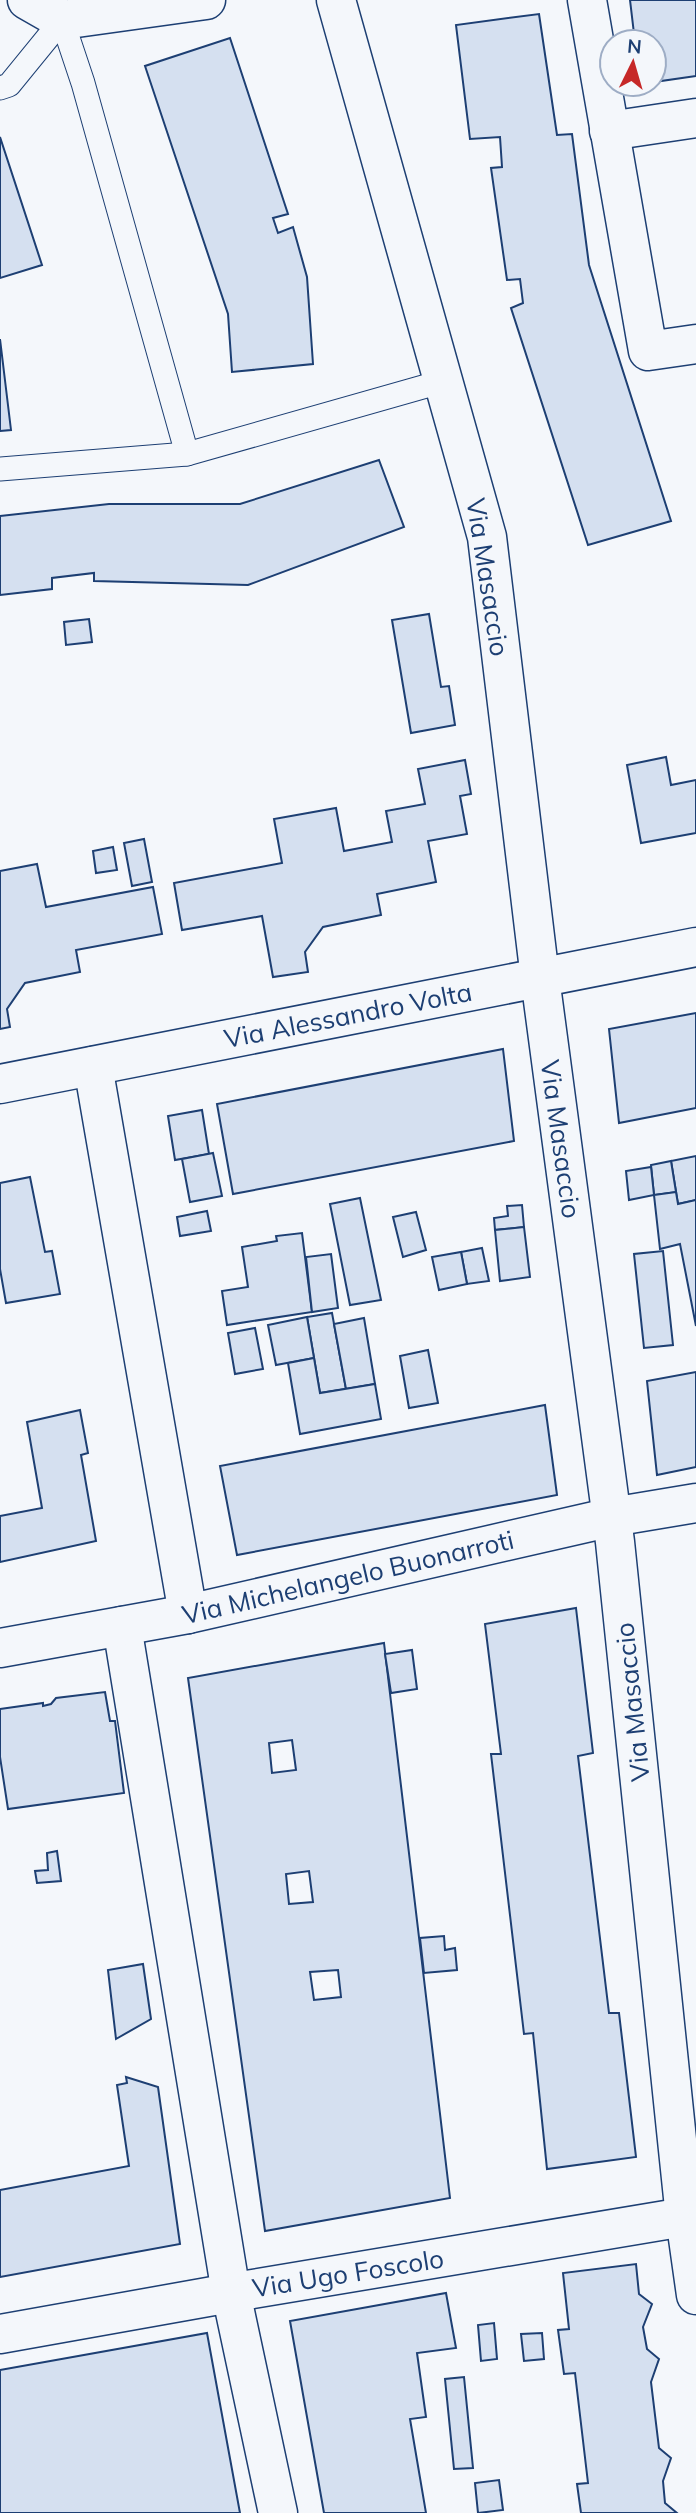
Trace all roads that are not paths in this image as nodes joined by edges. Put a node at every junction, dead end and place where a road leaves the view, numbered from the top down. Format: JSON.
{"nodes":[{"id":1,"x":27,"y":0,"type":"edge"},
{"id":2,"x":206,"y":0,"type":"edge"},
{"id":3,"x":336,"y":0,"type":"edge"},
{"id":4,"x":587,"y":0,"type":"edge"},
{"id":5,"x":62,"y":20,"type":"junction"},
{"id":6,"x":0,"y":88,"type":"edge"},
{"id":7,"x":696,"y":118,"type":"edge"},
{"id":8,"x":609,"y":131,"type":"junction"},
{"id":9,"x":696,"y":344,"type":"edge"},
{"id":10,"x":444,"y":381,"type":"junction"},
{"id":11,"x":187,"y":454,"type":"junction"},
{"id":12,"x":0,"y":468,"type":"edge"},
{"id":13,"x":696,"y":947,"type":"edge"},
{"id":14,"x":540,"y":978,"type":"junction"},
{"id":15,"x":93,"y":1066,"type":"junction"},
{"id":16,"x":0,"y":1084,"type":"edge"},
{"id":17,"x":696,"y":1503,"type":"edge"},
{"id":18,"x":612,"y":1517,"type":"junction"},
{"id":19,"x":188,"y":1614,"type":"junction"},
{"id":20,"x":122,"y":1626,"type":"junction"},
{"id":21,"x":0,"y":1648,"type":"edge"},
{"id":22,"x":691,"y":2216,"type":"edge"},
{"id":23,"x":232,"y":2292,"type":"junction"},
{"id":24,"x":696,"y":2295,"type":"edge"},
{"id":25,"x":0,"y":2334,"type":"edge"},
{"id":26,"x":278,"y":2513,"type":"edge"}],
"edges":[{"from":1,"to":5,"type":"street"},
{"from":2,"to":5,"type":"street"},
{"from":3,"to":10,"type":"street","name":"Via Masaccio"},
{"from":4,"to":8,"type":"street"},
{"from":5,"to":6,"type":"lane"},
{"from":5,"to":11,"type":"lane"},
{"from":7,"to":8,"type":"street"},
{"from":8,"to":9,"type":"street"},
{"from":10,"to":11,"type":"lane"},
{"from":10,"to":14,"type":"street","name":"Via Masaccio"},
{"from":11,"to":12,"type":"lane"},
{"from":13,"to":14,"type":"street","name":"Via Alessandro Volta"},
{"from":14,"to":15,"type":"street","name":"Via Alessandro Volta"},
{"from":14,"to":18,"type":"street","name":"Via Masaccio"},
{"from":15,"to":16,"type":"street","name":"Via Alessandro Volta"},
{"from":15,"to":19,"type":"street"},
{"from":17,"to":18,"type":"street","name":"Via Michelangelo Buonarroti"},
{"from":18,"to":19,"type":"street","name":"Via Michelangelo Buonarroti"},
{"from":18,"to":22,"type":"street","name":"Via Masaccio"},
{"from":19,"to":20,"type":"street","name":"Via Michelangelo Buonarroti"},
{"from":20,"to":21,"type":"street","name":"Via Michelangelo Buonarroti"},
{"from":20,"to":23,"type":"street"},
{"from":22,"to":23,"type":"street","name":"Via Ugo Foscolo"},
{"from":22,"to":24,"type":"street","name":"Via Masaccio"},
{"from":23,"to":25,"type":"street","name":"Via Ugo Foscolo"},
{"from":23,"to":26,"type":"street"}]}
